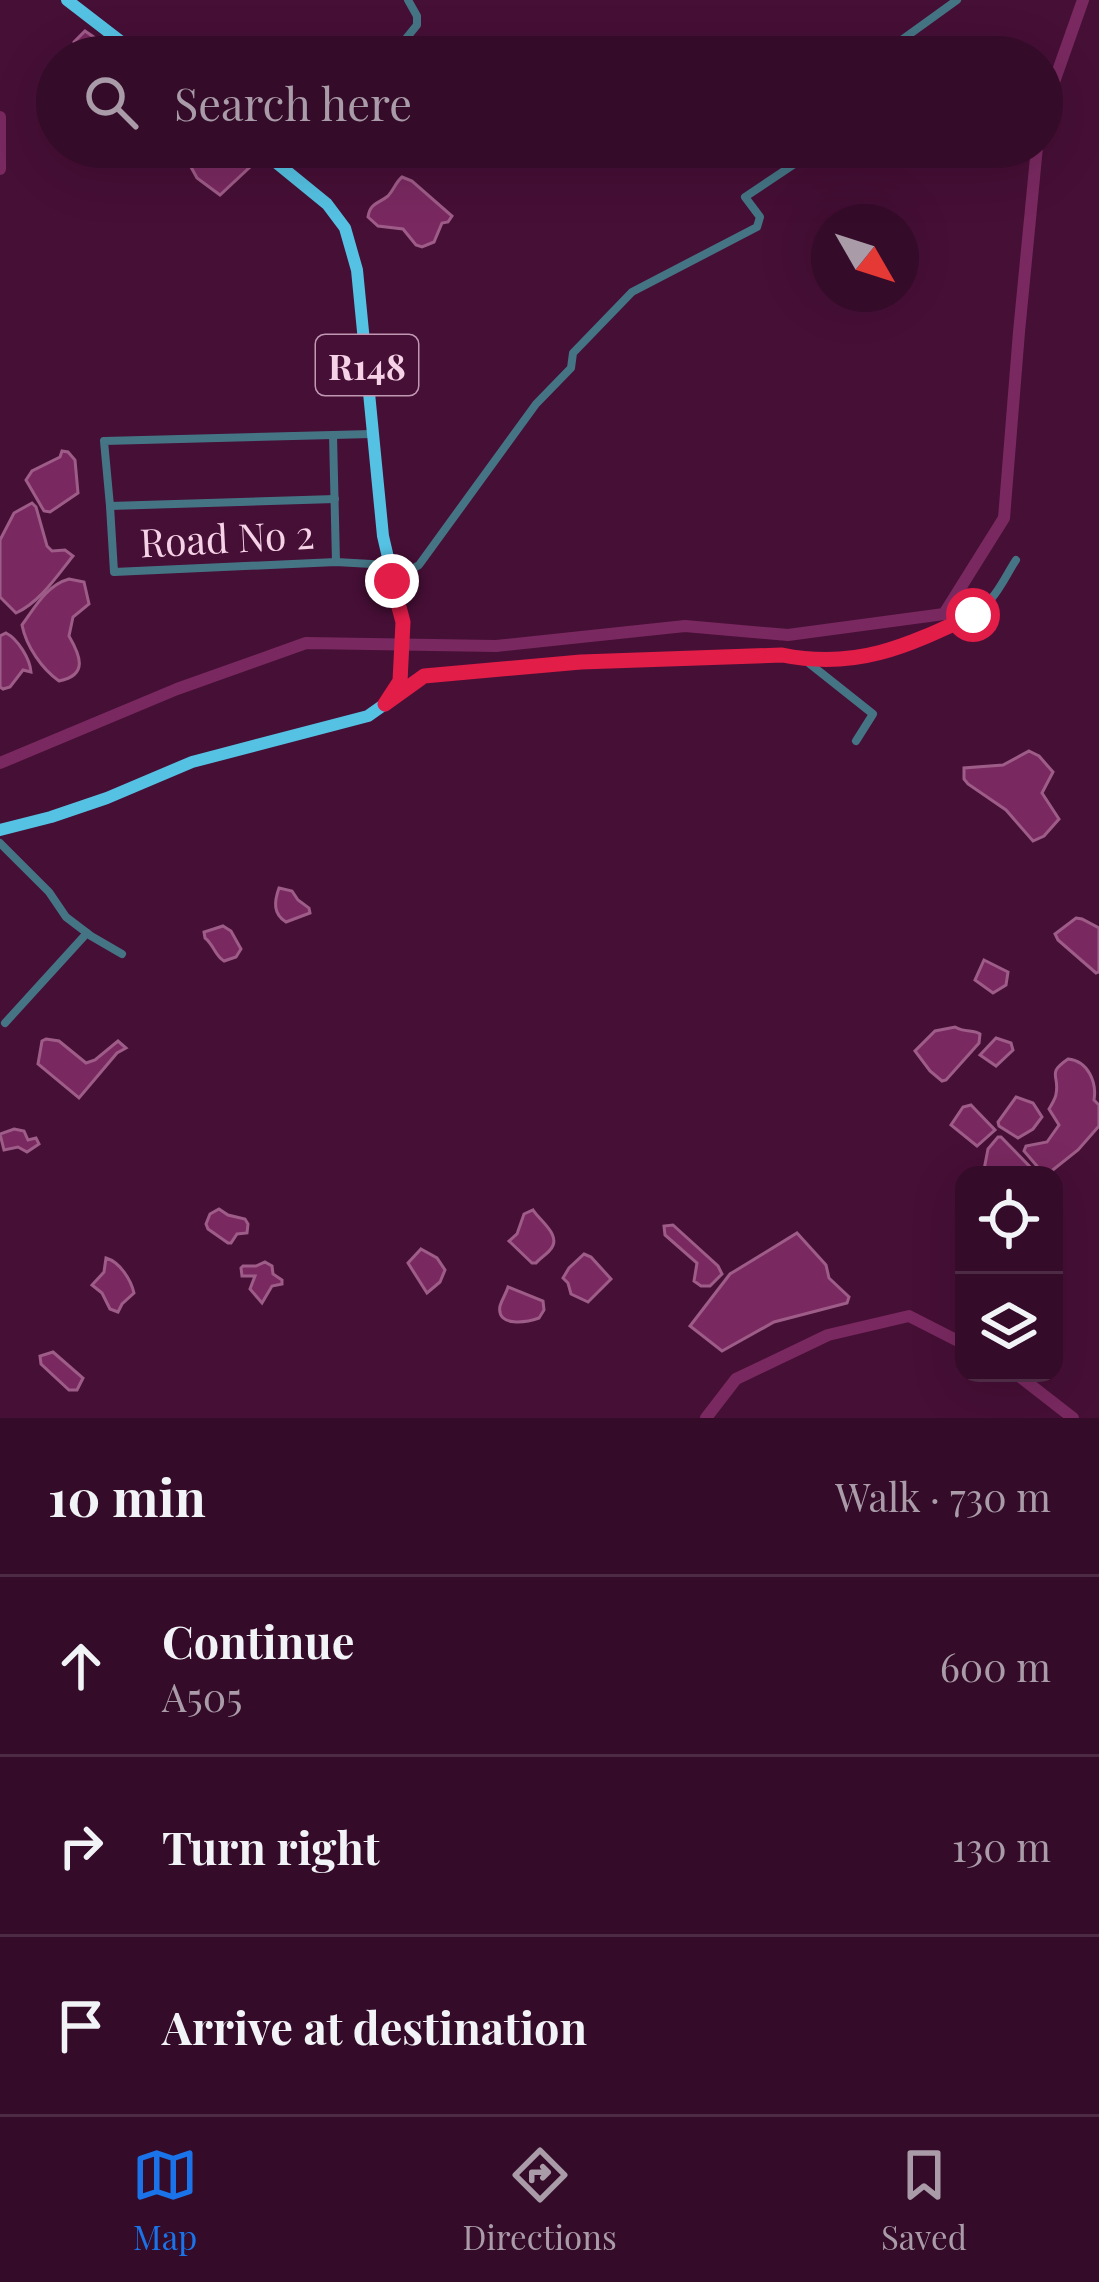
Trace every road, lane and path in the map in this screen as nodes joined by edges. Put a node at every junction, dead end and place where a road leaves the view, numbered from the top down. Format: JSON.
{"nodes":[{"id":1,"x":67,"y":0,"type":"edge"},
{"id":2,"x":408,"y":0,"type":"edge"},
{"id":3,"x":957,"y":0,"type":"edge"},
{"id":4,"x":114,"y":36,"type":"edge"},
{"id":5,"x":408,"y":36,"type":"edge"},
{"id":6,"x":907,"y":36,"type":"edge"},
{"id":7,"x":285,"y":168,"type":"edge"},
{"id":8,"x":788,"y":168,"type":"edge"},
{"id":9,"x":374,"y":434,"type":"junction"},
{"id":10,"x":333,"y":435,"type":"junction"},
{"id":11,"x":335,"y":499,"type":"junction"},
{"id":12,"x":110,"y":506,"type":"junction"},
{"id":13,"x":1016,"y":560,"type":"dead end"},
{"id":14,"x":336,"y":562,"type":"junction"},
{"id":15,"x":389,"y":565,"type":"junction"},
{"id":16,"x":392,"y":581,"type":"junction"},
{"id":17,"x":803,"y":659,"type":"junction"},
{"id":18,"x":385,"y":704,"type":"junction"},
{"id":19,"x":856,"y":742,"type":"dead end"},
{"id":20,"x":0,"y":830,"type":"edge"},
{"id":21,"x":0,"y":843,"type":"edge"},
{"id":22,"x":87,"y":933,"type":"junction"},
{"id":23,"x":122,"y":954,"type":"dead end"},
{"id":24,"x":4,"y":1023,"type":"dead end"}],
"edges":[{"from":1,"to":4,"type":"main road"},
{"from":2,"to":5,"type":"street"},
{"from":3,"to":6,"type":"street"},
{"from":7,"to":9,"type":"main road","number":"R148"},
{"from":8,"to":16,"type":"street"},
{"from":9,"to":10,"type":"street"},
{"from":9,"to":15,"type":"main road","number":"R148"},
{"from":10,"to":11,"type":"street"},
{"from":10,"to":12,"type":"street"},
{"from":11,"to":12,"type":"street"},
{"from":11,"to":14,"type":"street"},
{"from":12,"to":14,"type":"street","name":"Road No 2"},
{"from":13,"to":17,"type":"street"},
{"from":14,"to":15,"type":"street"},
{"from":15,"to":16,"type":"main road","number":"R148"},
{"from":16,"to":18,"type":"main road","number":"R148"},
{"from":17,"to":18,"type":"street"},
{"from":17,"to":19,"type":"street"},
{"from":18,"to":20,"type":"main road"},
{"from":21,"to":22,"type":"street"},
{"from":22,"to":23,"type":"street"},
{"from":22,"to":24,"type":"street"}]}
